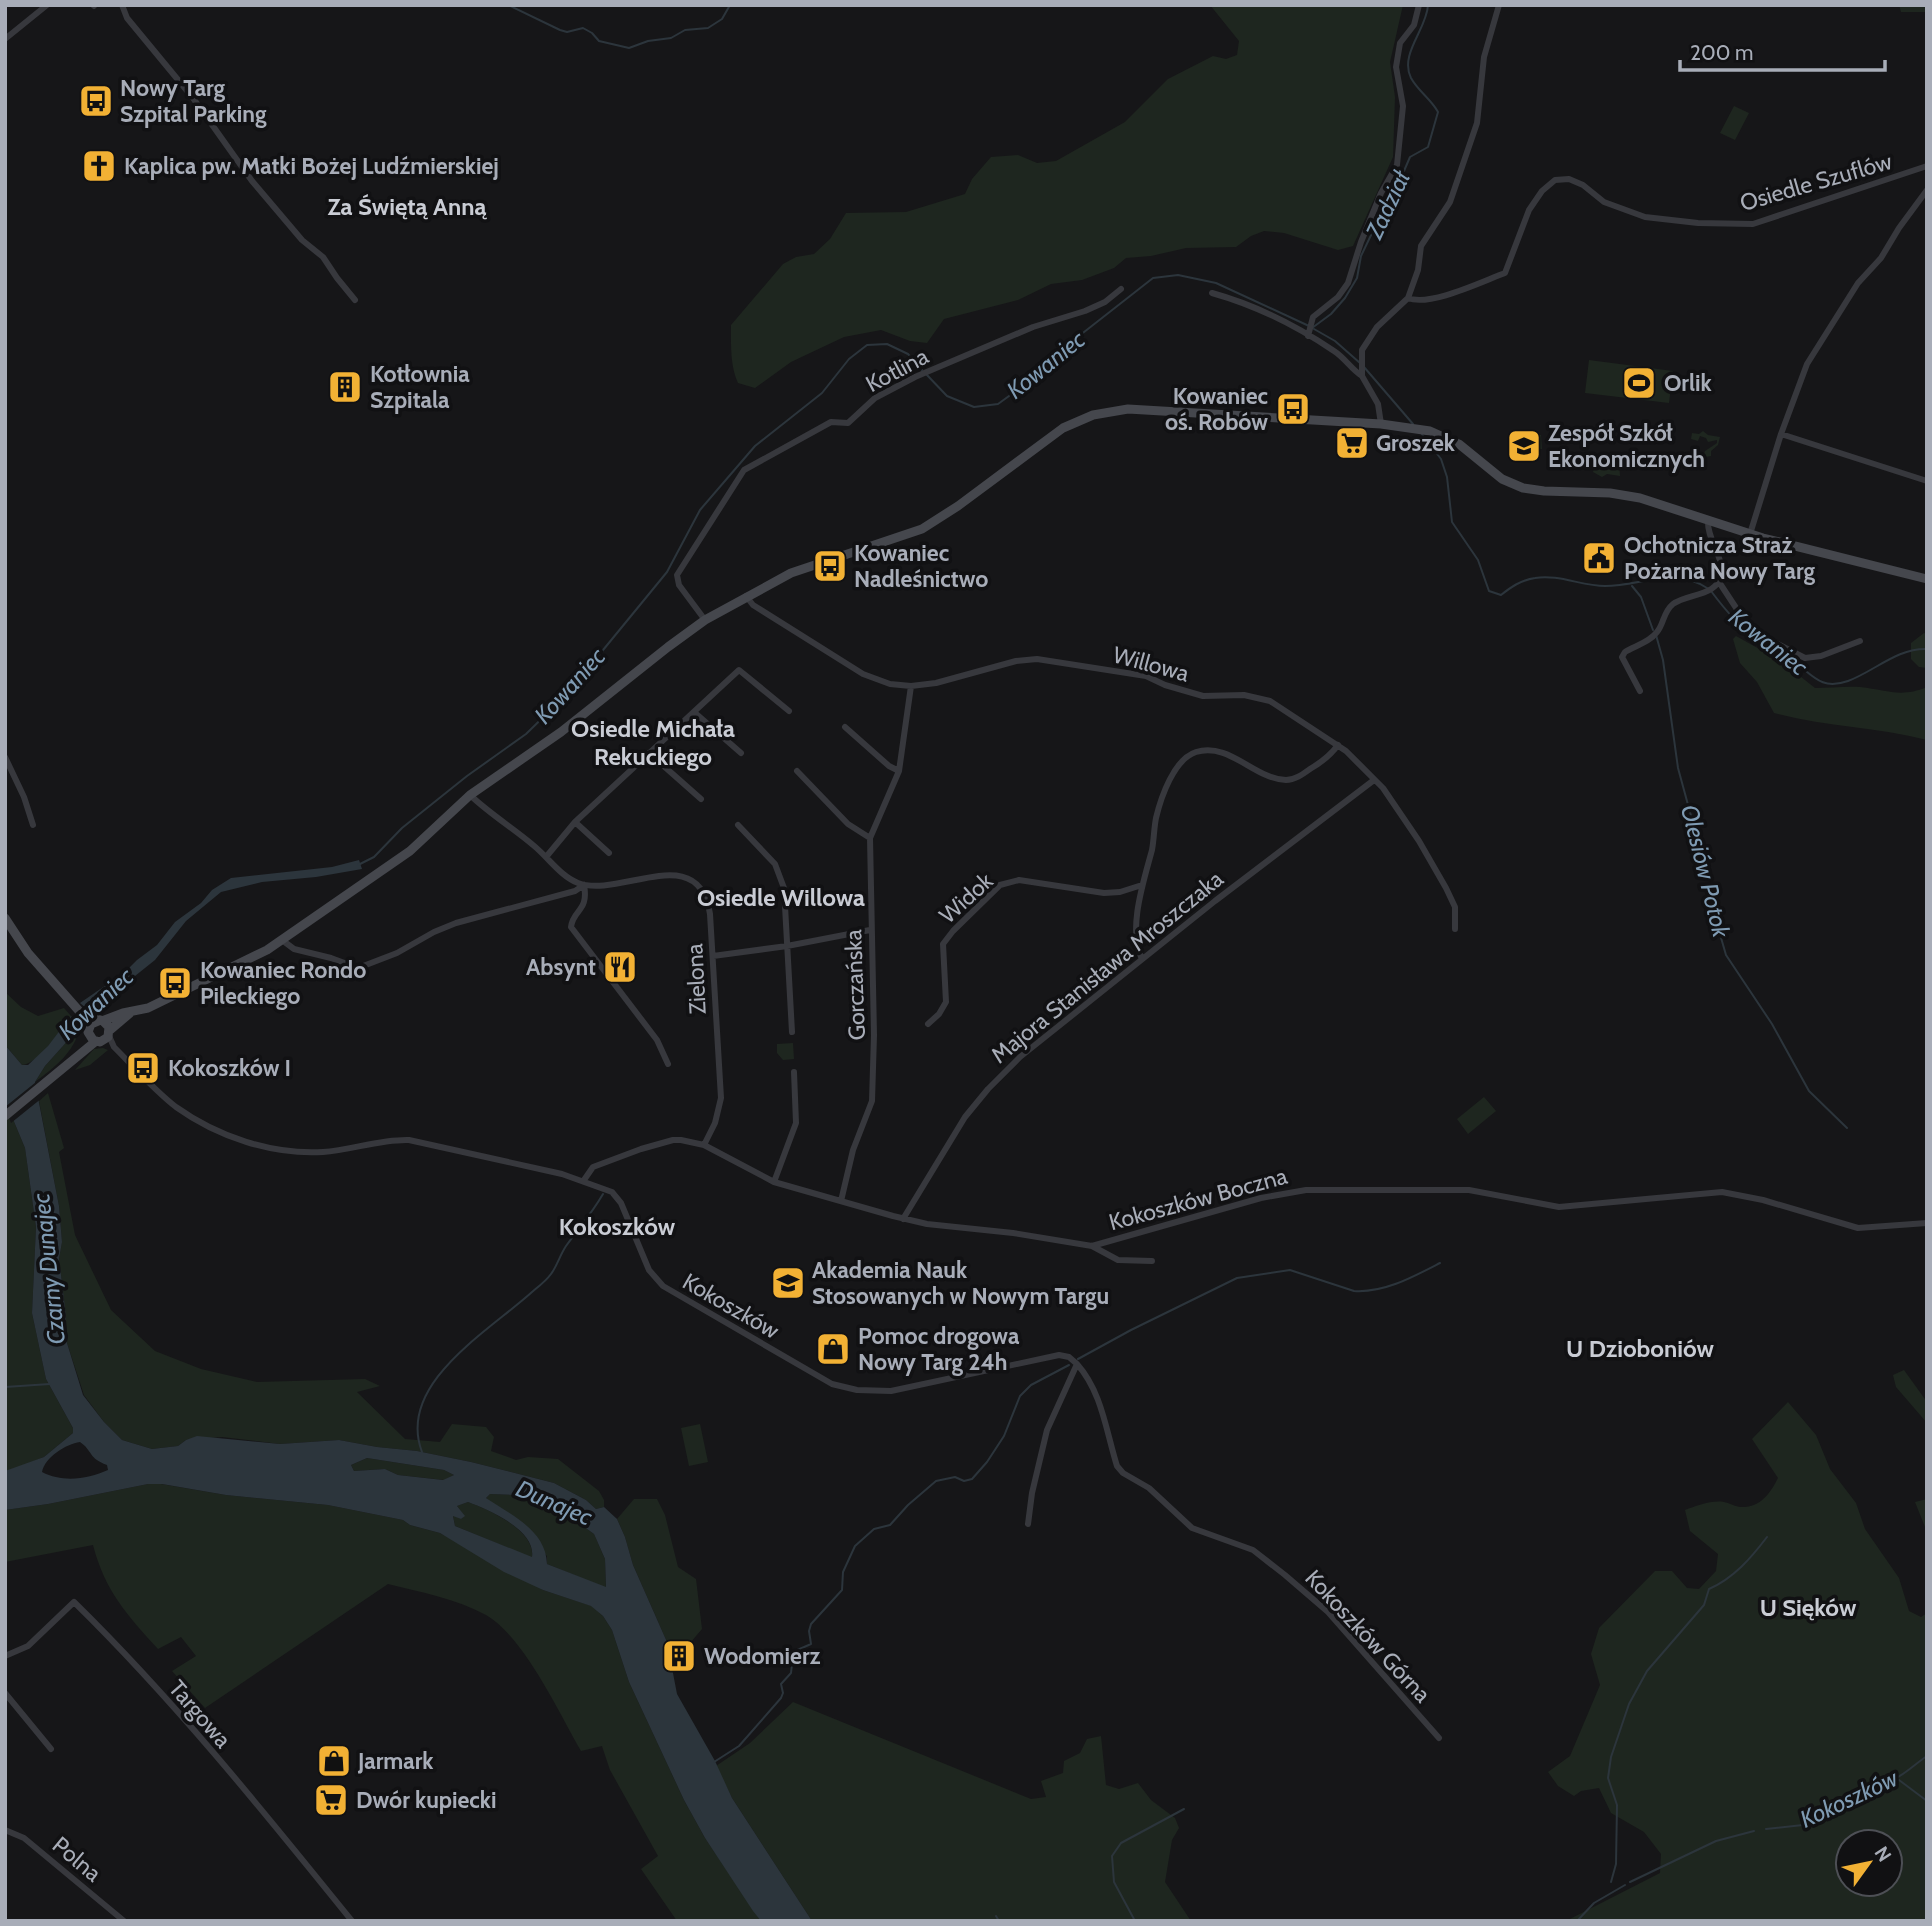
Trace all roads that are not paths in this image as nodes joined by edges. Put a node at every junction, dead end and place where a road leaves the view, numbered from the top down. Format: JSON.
{"nodes":[{"id":1,"x":47,"y":5,"type":"edge"},
{"id":2,"x":122,"y":5,"type":"edge"},
{"id":3,"x":1419,"y":5,"type":"edge"},
{"id":4,"x":1499,"y":5,"type":"edge"},
{"id":5,"x":5,"y":39,"type":"edge"},
{"id":6,"x":1927,"y":166,"type":"edge"},
{"id":7,"x":1927,"y":190,"type":"edge"},
{"id":8,"x":1121,"y":289,"type":"dead end"},
{"id":9,"x":1212,"y":293,"type":"dead end"},
{"id":10,"x":1408,"y":298,"type":"junction"},
{"id":11,"x":355,"y":300,"type":"dead end"},
{"id":12,"x":1308,"y":336,"type":"junction"},
{"id":13,"x":1362,"y":373,"type":"junction"},
{"id":14,"x":1381,"y":424,"type":"junction"},
{"id":15,"x":1781,"y":434,"type":"junction"},
{"id":16,"x":1927,"y":481,"type":"edge"},
{"id":17,"x":1709,"y":521,"type":"junction"},
{"id":18,"x":1750,"y":534,"type":"junction"},
{"id":19,"x":1927,"y":579,"type":"edge"},
{"id":20,"x":1716,"y":584,"type":"junction"},
{"id":21,"x":747,"y":596,"type":"junction"},
{"id":22,"x":705,"y":620,"type":"junction"},
{"id":23,"x":1860,"y":640,"type":"dead end"},
{"id":24,"x":911,"y":686,"type":"junction"},
{"id":25,"x":1640,"y":691,"type":"dead end"},
{"id":26,"x":789,"y":711,"type":"dead end"},
{"id":27,"x":694,"y":712,"type":"junction"},
{"id":28,"x":845,"y":727,"type":"dead end"},
{"id":29,"x":1338,"y":745,"type":"junction"},
{"id":30,"x":649,"y":753,"type":"junction"},
{"id":31,"x":741,"y":753,"type":"dead end"},
{"id":32,"x":5,"y":757,"type":"edge"},
{"id":33,"x":797,"y":771,"type":"dead end"},
{"id":34,"x":899,"y":771,"type":"junction"},
{"id":35,"x":1374,"y":780,"type":"junction"},
{"id":36,"x":470,"y":795,"type":"junction"},
{"id":37,"x":701,"y":799,"type":"dead end"},
{"id":38,"x":575,"y":822,"type":"junction"},
{"id":39,"x":33,"y":825,"type":"dead end"},
{"id":40,"x":738,"y":825,"type":"dead end"},
{"id":41,"x":870,"y":838,"type":"junction"},
{"id":42,"x":609,"y":853,"type":"dead end"},
{"id":43,"x":546,"y":857,"type":"junction"},
{"id":44,"x":584,"y":885,"type":"junction"},
{"id":45,"x":1142,"y":885,"type":"junction"},
{"id":46,"x":5,"y":918,"type":"edge"},
{"id":47,"x":1455,"y":929,"type":"dead end"},
{"id":48,"x":870,"y":930,"type":"junction"},
{"id":49,"x":282,"y":940,"type":"junction"},
{"id":50,"x":787,"y":946,"type":"junction"},
{"id":51,"x":713,"y":956,"type":"junction"},
{"id":52,"x":1142,"y":959,"type":"junction"},
{"id":53,"x":77,"y":1009,"type":"junction"},
{"id":54,"x":131,"y":1012,"type":"junction"},
{"id":55,"x":100,"y":1021,"type":"junction"},
{"id":56,"x":928,"y":1024,"type":"dead end"},
{"id":57,"x":89,"y":1031,"type":"junction"},
{"id":58,"x":792,"y":1032,"type":"dead end"},
{"id":59,"x":104,"y":1037,"type":"junction"},
{"id":60,"x":72,"y":1060,"type":"junction"},
{"id":61,"x":668,"y":1063,"type":"dead end"},
{"id":62,"x":794,"y":1072,"type":"dead end"},
{"id":63,"x":5,"y":1116,"type":"edge"},
{"id":64,"x":704,"y":1145,"type":"junction"},
{"id":65,"x":584,"y":1180,"type":"junction"},
{"id":66,"x":774,"y":1182,"type":"junction"},
{"id":67,"x":841,"y":1201,"type":"junction"},
{"id":68,"x":903,"y":1219,"type":"junction"},
{"id":69,"x":1927,"y":1223,"type":"edge"},
{"id":70,"x":1092,"y":1246,"type":"junction"},
{"id":71,"x":1152,"y":1261,"type":"dead end"},
{"id":72,"x":1077,"y":1364,"type":"junction"},
{"id":73,"x":1028,"y":1524,"type":"dead end"},
{"id":74,"x":5,"y":1656,"type":"edge"},
{"id":75,"x":5,"y":1693,"type":"edge"},
{"id":76,"x":1439,"y":1738,"type":"dead end"},
{"id":77,"x":51,"y":1749,"type":"dead end"},
{"id":78,"x":5,"y":1830,"type":"edge"},
{"id":79,"x":124,"y":1921,"type":"edge"},
{"id":80,"x":352,"y":1921,"type":"edge"}],
"edges":[{"from":1,"to":5,"type":"street"},
{"from":2,"to":11,"type":"street"},
{"from":3,"to":12,"type":"street"},
{"from":4,"to":10,"type":"street"},
{"from":6,"to":10,"type":"street","name":"Osiedle Szuflów"},
{"from":7,"to":15,"type":"street"},
{"from":8,"to":22,"type":"street","name":"Kotlina"},
{"from":9,"to":12,"type":"street"},
{"from":10,"to":13,"type":"street"},
{"from":12,"to":13,"type":"street"},
{"from":13,"to":14,"type":"street"},
{"from":14,"to":17,"type":"street"},
{"from":14,"to":21,"type":"street"},
{"from":15,"to":16,"type":"street"},
{"from":15,"to":18,"type":"street"},
{"from":17,"to":18,"type":"street"},
{"from":17,"to":20,"type":"street"},
{"from":18,"to":19,"type":"street"},
{"from":20,"to":23,"type":"street"},
{"from":20,"to":25,"type":"street"},
{"from":21,"to":22,"type":"street"},
{"from":21,"to":24,"type":"street","name":"Willowa"},
{"from":22,"to":36,"type":"street"},
{"from":24,"to":29,"type":"street","name":"Willowa"},
{"from":24,"to":34,"type":"street","name":"Gorczańska"},
{"from":26,"to":27,"type":"street"},
{"from":27,"to":30,"type":"street"},
{"from":27,"to":31,"type":"street"},
{"from":28,"to":34,"type":"street"},
{"from":29,"to":35,"type":"street","name":"Willowa"},
{"from":29,"to":45,"type":"street"},
{"from":30,"to":37,"type":"street"},
{"from":30,"to":38,"type":"street"},
{"from":32,"to":39,"type":"street"},
{"from":33,"to":41,"type":"street"},
{"from":34,"to":41,"type":"street","name":"Gorczańska"},
{"from":35,"to":47,"type":"street","name":"Willowa"},
{"from":35,"to":52,"type":"street","name":"Majora Stanisława Mroszczaka"},
{"from":36,"to":43,"type":"street"},
{"from":36,"to":49,"type":"street"},
{"from":38,"to":42,"type":"street"},
{"from":38,"to":43,"type":"street"},
{"from":40,"to":50,"type":"street"},
{"from":41,"to":48,"type":"street","name":"Gorczańska"},
{"from":43,"to":44,"type":"street"},
{"from":44,"to":49,"type":"street","name":"Zielona"},
{"from":44,"to":51,"type":"street","name":"Zielona"},
{"from":44,"to":61,"type":"street"},
{"from":45,"to":52,"type":"street"},
{"from":45,"to":56,"type":"street","name":"Widok"},
{"from":46,"to":53,"type":"street"},
{"from":48,"to":50,"type":"street"},
{"from":48,"to":67,"type":"street","name":"Gorczańska"},
{"from":49,"to":54,"type":"street"},
{"from":50,"to":51,"type":"street"},
{"from":50,"to":58,"type":"street"},
{"from":51,"to":64,"type":"street","name":"Zielona"},
{"from":52,"to":68,"type":"street","name":"Majora Stanisława Mroszczaka"},
{"from":53,"to":55,"type":"street"},
{"from":53,"to":57,"type":"street"},
{"from":54,"to":55,"type":"street"},
{"from":54,"to":59,"type":"street"},
{"from":55,"to":57,"type":"street"},
{"from":55,"to":59,"type":"street"},
{"from":57,"to":59,"type":"street"},
{"from":57,"to":60,"type":"street"},
{"from":59,"to":60,"type":"street"},
{"from":59,"to":65,"type":"street","name":"Kokoszków"},
{"from":60,"to":63,"type":"street"},
{"from":62,"to":66,"type":"street"},
{"from":64,"to":65,"type":"street","name":"Kokoszków Boczna"},
{"from":64,"to":66,"type":"street","name":"Kokoszków Boczna"},
{"from":65,"to":72,"type":"street","name":"Kokoszków"},
{"from":66,"to":67,"type":"street","name":"Kokoszków Boczna"},
{"from":67,"to":68,"type":"street","name":"Kokoszków Boczna"},
{"from":68,"to":70,"type":"street","name":"Kokoszków Boczna"},
{"from":69,"to":70,"type":"street","name":"Kokoszków Boczna"},
{"from":70,"to":71,"type":"street"},
{"from":72,"to":73,"type":"street"},
{"from":72,"to":76,"type":"street","name":"Kokoszków Górna"},
{"from":74,"to":80,"type":"street","name":"Targowa"},
{"from":75,"to":77,"type":"street"},
{"from":78,"to":79,"type":"street","name":"Polna"}]}
